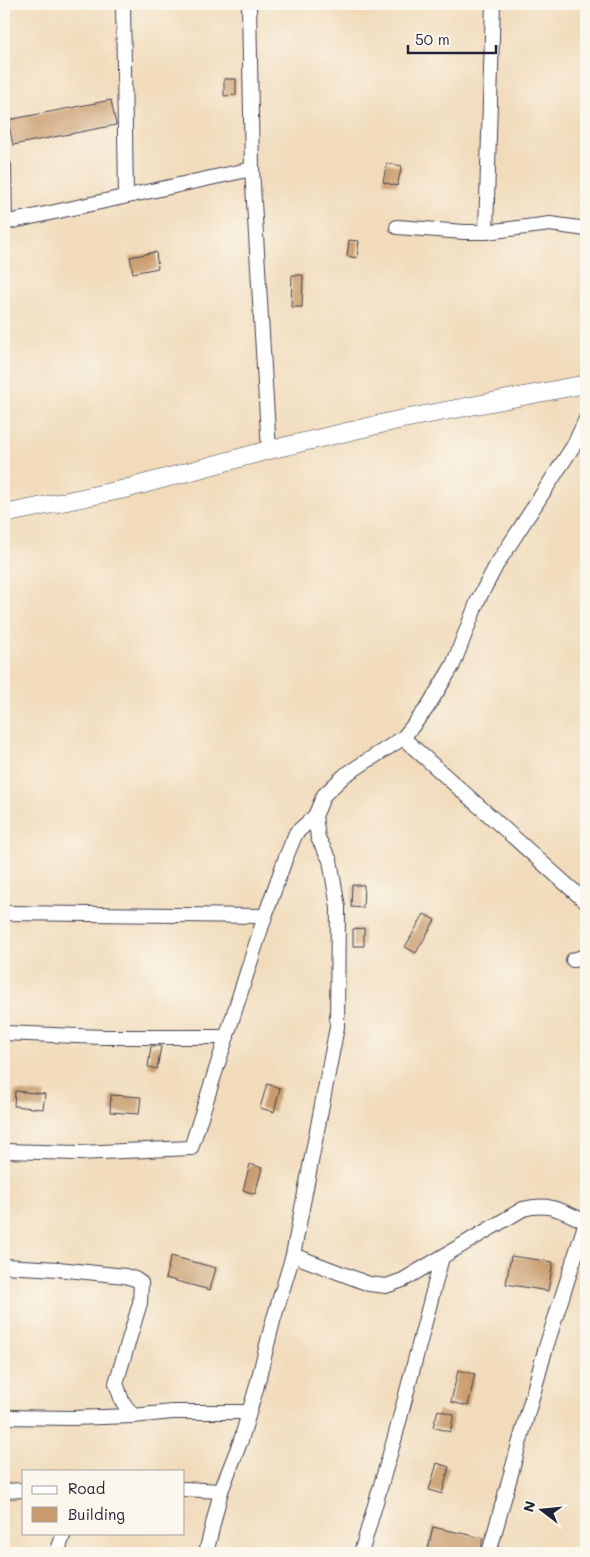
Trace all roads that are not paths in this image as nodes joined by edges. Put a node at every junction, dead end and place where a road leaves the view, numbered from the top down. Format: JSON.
{"nodes":[{"id":1,"x":124,"y":4,"type":"edge"},
{"id":2,"x":249,"y":4,"type":"edge"},
{"id":3,"x":493,"y":4,"type":"edge"},
{"id":4,"x":4,"y":166,"type":"edge"},
{"id":5,"x":252,"y":168,"type":"junction"},
{"id":6,"x":126,"y":196,"type":"junction"},
{"id":7,"x":4,"y":223,"type":"edge"},
{"id":8,"x":397,"y":227,"type":"dead end"},
{"id":9,"x":586,"y":229,"type":"edge"},
{"id":10,"x":486,"y":232,"type":"junction"},
{"id":11,"x":586,"y":384,"type":"edge"},
{"id":12,"x":586,"y":419,"type":"edge"},
{"id":13,"x":269,"y":450,"type":"junction"},
{"id":14,"x":4,"y":514,"type":"edge"},
{"id":15,"x":403,"y":738,"type":"junction"},
{"id":16,"x":314,"y":816,"type":"junction"},
{"id":17,"x":586,"y":902,"type":"edge"},
{"id":18,"x":4,"y":913,"type":"edge"},
{"id":19,"x":265,"y":916,"type":"junction"},
{"id":20,"x":586,"y":956,"type":"edge"},
{"id":21,"x":572,"y":960,"type":"dead end"},
{"id":22,"x":4,"y":1033,"type":"edge"},
{"id":23,"x":227,"y":1037,"type":"junction"},
{"id":24,"x":4,"y":1152,"type":"edge"},
{"id":25,"x":586,"y":1222,"type":"edge"},
{"id":26,"x":293,"y":1255,"type":"junction"},
{"id":27,"x":442,"y":1257,"type":"junction"},
{"id":28,"x":4,"y":1266,"type":"edge"},
{"id":29,"x":249,"y":1412,"type":"junction"},
{"id":30,"x":4,"y":1416,"type":"edge"},
{"id":31,"x":133,"y":1416,"type":"junction"},
{"id":32,"x":4,"y":1490,"type":"edge"},
{"id":33,"x":22,"y":1490,"type":"edge"},
{"id":34,"x":185,"y":1490,"type":"edge"},
{"id":35,"x":221,"y":1490,"type":"junction"},
{"id":36,"x":64,"y":1534,"type":"edge"},
{"id":37,"x":57,"y":1553,"type":"edge"},
{"id":38,"x":206,"y":1553,"type":"edge"},
{"id":39,"x":360,"y":1553,"type":"edge"},
{"id":40,"x":489,"y":1553,"type":"edge"}],
"edges":[{"from":1,"to":6,"type":"street"},
{"from":2,"to":5,"type":"street"},
{"from":3,"to":10,"type":"street"},
{"from":4,"to":7,"type":"street"},
{"from":5,"to":6,"type":"street"},
{"from":5,"to":13,"type":"street"},
{"from":6,"to":7,"type":"street"},
{"from":8,"to":10,"type":"street"},
{"from":9,"to":10,"type":"street"},
{"from":11,"to":13,"type":"main road"},
{"from":12,"to":15,"type":"street"},
{"from":13,"to":14,"type":"main road"},
{"from":15,"to":16,"type":"street"},
{"from":15,"to":17,"type":"street"},
{"from":16,"to":19,"type":"street"},
{"from":16,"to":26,"type":"street"},
{"from":18,"to":19,"type":"street"},
{"from":19,"to":23,"type":"street"},
{"from":20,"to":21,"type":"street"},
{"from":22,"to":23,"type":"street"},
{"from":23,"to":24,"type":"street"},
{"from":25,"to":27,"type":"street"},
{"from":25,"to":40,"type":"street"},
{"from":26,"to":27,"type":"street"},
{"from":26,"to":29,"type":"street"},
{"from":27,"to":39,"type":"street"},
{"from":28,"to":31,"type":"street"},
{"from":29,"to":31,"type":"street"},
{"from":29,"to":35,"type":"street"},
{"from":30,"to":31,"type":"street"},
{"from":32,"to":33,"type":"street"},
{"from":34,"to":35,"type":"street"},
{"from":35,"to":38,"type":"street"},
{"from":36,"to":37,"type":"street"}]}
